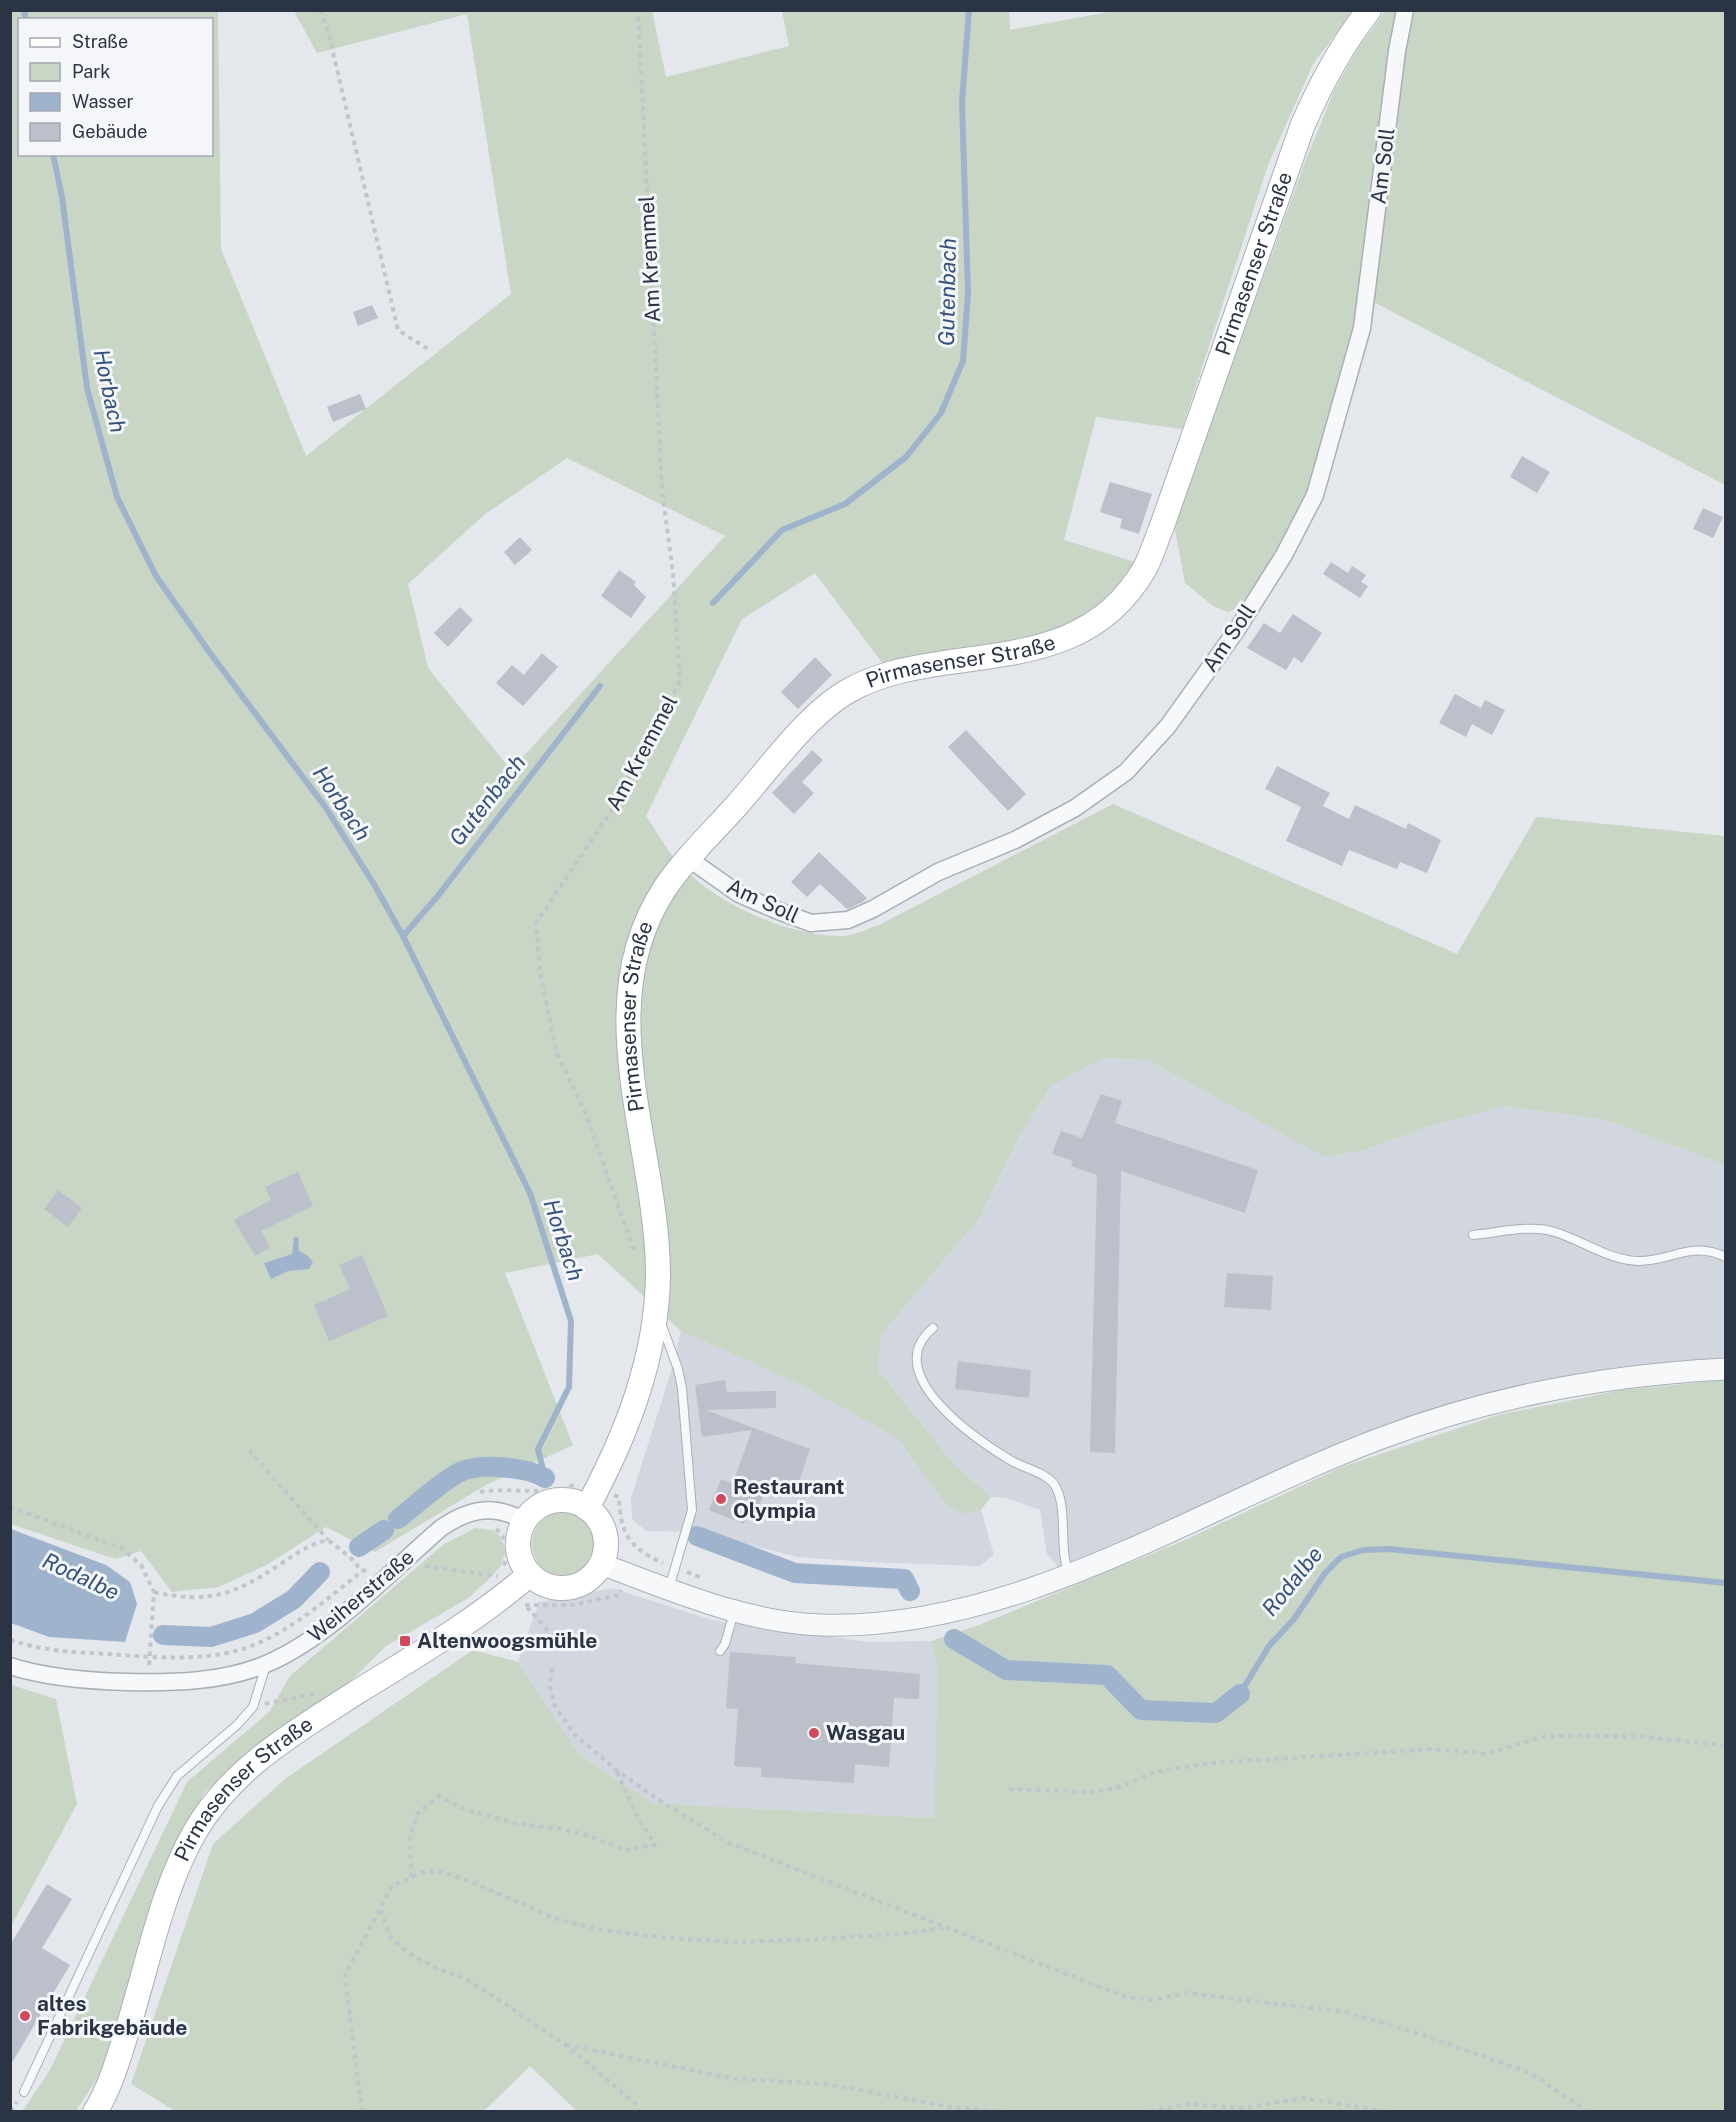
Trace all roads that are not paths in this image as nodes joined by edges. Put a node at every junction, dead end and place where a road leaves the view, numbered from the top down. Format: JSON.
{"nodes":[{"id":1,"x":1369,"y":10,"type":"edge"},
{"id":2,"x":1405,"y":10,"type":"edge"},
{"id":3,"x":690,"y":859,"type":"junction"},
{"id":4,"x":1473,"y":1235,"type":"dead end"},
{"id":5,"x":1725,"y":1257,"type":"edge"},
{"id":6,"x":656,"y":1311,"type":"junction"},
{"id":7,"x":933,"y":1328,"type":"dead end"},
{"id":8,"x":1725,"y":1369,"type":"edge"},
{"id":9,"x":587,"y":1508,"type":"junction"},
{"id":10,"x":525,"y":1521,"type":"junction"},
{"id":11,"x":601,"y":1564,"type":"junction"},
{"id":12,"x":530,"y":1574,"type":"junction"},
{"id":13,"x":1069,"y":1574,"type":"junction"},
{"id":14,"x":669,"y":1588,"type":"junction"},
{"id":15,"x":734,"y":1611,"type":"junction"},
{"id":16,"x":720,"y":1651,"type":"dead end"},
{"id":17,"x":266,"y":1664,"type":"junction"},
{"id":18,"x":10,"y":1666,"type":"edge"},
{"id":19,"x":24,"y":2092,"type":"dead end"},
{"id":20,"x":95,"y":2112,"type":"edge"}],
"edges":[{"from":1,"to":3,"type":"main road","name":"Pirmasenser Straße"},
{"from":2,"to":3,"type":"street","name":"Am Soll"},
{"from":3,"to":6,"type":"main road","name":"Pirmasenser Straße"},
{"from":4,"to":5,"type":"lane"},
{"from":6,"to":9,"type":"main road","name":"Pirmasenser Straße"},
{"from":6,"to":14,"type":"lane","name":"Pirmasenser Straße"},
{"from":7,"to":13,"type":"lane"},
{"from":8,"to":13,"type":"street"},
{"from":9,"to":10,"type":"main road"},
{"from":9,"to":11,"type":"main road"},
{"from":10,"to":12,"type":"main road"},
{"from":10,"to":17,"type":"street","name":"Weiherstraße"},
{"from":11,"to":12,"type":"main road"},
{"from":11,"to":14,"type":"street"},
{"from":12,"to":20,"type":"main road","name":"Pirmasenser Straße"},
{"from":13,"to":15,"type":"street"},
{"from":14,"to":15,"type":"street"},
{"from":15,"to":16,"type":"lane"},
{"from":17,"to":18,"type":"street","name":"Weiherstraße"},
{"from":17,"to":19,"type":"lane"}]}
